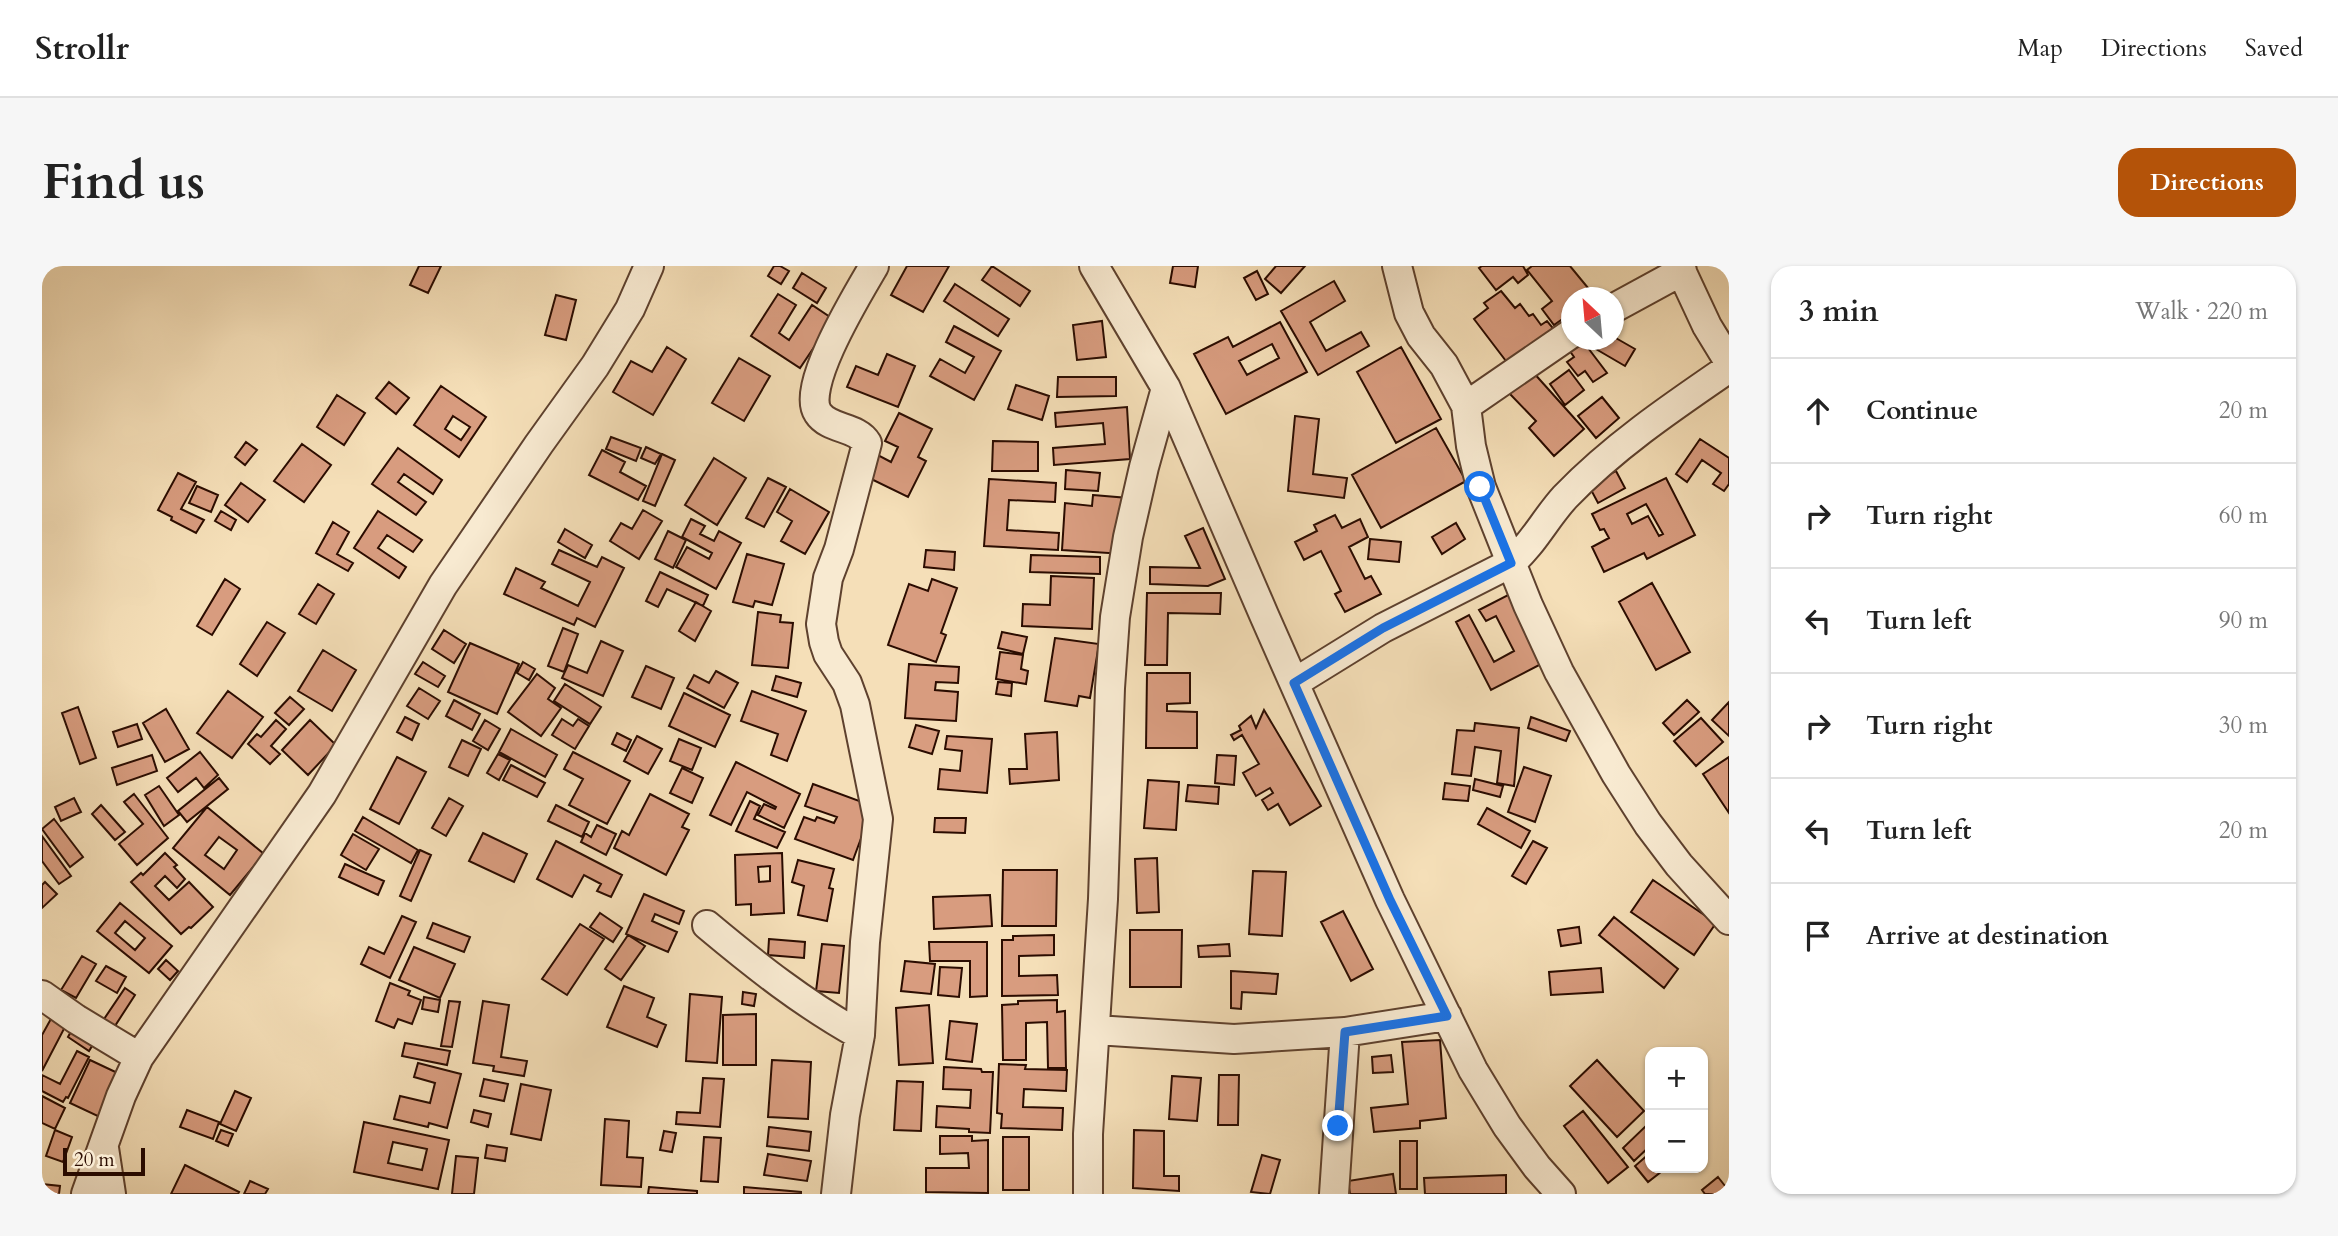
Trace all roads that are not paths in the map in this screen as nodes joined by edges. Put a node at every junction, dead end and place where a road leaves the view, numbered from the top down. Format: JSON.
{"nodes":[{"id":1,"x":649,"y":266,"type":"edge"},
{"id":2,"x":874,"y":266,"type":"edge"},
{"id":3,"x":1094,"y":266,"type":"edge"},
{"id":4,"x":1397,"y":266,"type":"edge"},
{"id":5,"x":1680,"y":269,"type":"edge"},
{"id":6,"x":1624,"y":302,"type":"edge"},
{"id":7,"x":1561,"y":341,"type":"edge"},
{"id":8,"x":1729,"y":362,"type":"edge"},
{"id":9,"x":1729,"y":368,"type":"edge"},
{"id":10,"x":1166,"y":388,"type":"junction"},
{"id":11,"x":1466,"y":406,"type":"junction"},
{"id":12,"x":1511,"y":563,"type":"junction"},
{"id":13,"x":1294,"y":683,"type":"junction"},
{"id":14,"x":1729,"y":920,"type":"edge"},
{"id":15,"x":707,"y":925,"type":"dead end"},
{"id":16,"x":42,"y":995,"type":"edge"},
{"id":17,"x":1447,"y":1016,"type":"junction"},
{"id":18,"x":1096,"y":1030,"type":"junction"},
{"id":19,"x":1345,"y":1032,"type":"junction"},
{"id":20,"x":860,"y":1035,"type":"junction"},
{"id":21,"x":139,"y":1057,"type":"junction"},
{"id":22,"x":103,"y":1144,"type":"junction"},
{"id":23,"x":86,"y":1194,"type":"edge"},
{"id":24,"x":111,"y":1194,"type":"edge"},
{"id":25,"x":836,"y":1194,"type":"edge"},
{"id":26,"x":1088,"y":1194,"type":"edge"},
{"id":27,"x":1334,"y":1194,"type":"edge"},
{"id":28,"x":1561,"y":1194,"type":"edge"}],
"edges":[{"from":1,"to":21,"type":"street"},
{"from":2,"to":20,"type":"street"},
{"from":3,"to":10,"type":"street"},
{"from":4,"to":11,"type":"street"},
{"from":5,"to":6,"type":"street"},
{"from":5,"to":8,"type":"street"},
{"from":7,"to":11,"type":"street"},
{"from":9,"to":12,"type":"street"},
{"from":10,"to":13,"type":"street"},
{"from":10,"to":18,"type":"street"},
{"from":11,"to":12,"type":"street"},
{"from":12,"to":13,"type":"street"},
{"from":12,"to":14,"type":"street"},
{"from":13,"to":17,"type":"street"},
{"from":15,"to":20,"type":"street"},
{"from":16,"to":21,"type":"street"},
{"from":17,"to":19,"type":"street"},
{"from":17,"to":28,"type":"street"},
{"from":18,"to":19,"type":"street"},
{"from":18,"to":26,"type":"street"},
{"from":19,"to":27,"type":"street"},
{"from":20,"to":25,"type":"street"},
{"from":21,"to":22,"type":"street"},
{"from":22,"to":23,"type":"street"},
{"from":22,"to":24,"type":"street"}]}
